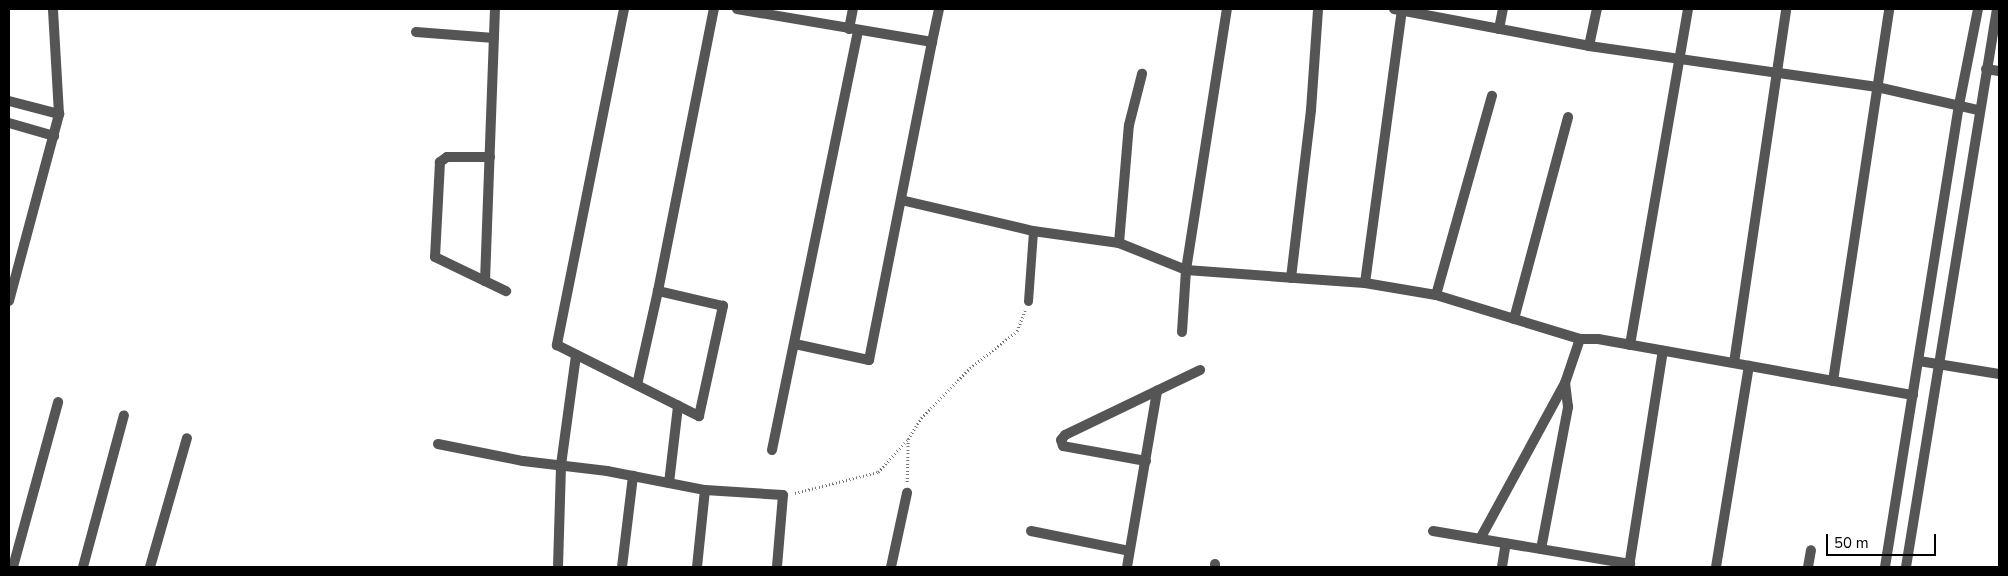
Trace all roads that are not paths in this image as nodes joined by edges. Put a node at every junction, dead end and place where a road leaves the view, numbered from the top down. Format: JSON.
{"nodes":[{"id":1,"x":53,"y":9,"type":"edge"},
{"id":2,"x":495,"y":9,"type":"edge"},
{"id":3,"x":624,"y":9,"type":"edge"},
{"id":4,"x":714,"y":9,"type":"edge"},
{"id":5,"x":737,"y":9,"type":"edge"},
{"id":6,"x":853,"y":9,"type":"edge"},
{"id":7,"x":939,"y":9,"type":"edge"},
{"id":8,"x":1227,"y":9,"type":"edge"},
{"id":9,"x":1318,"y":9,"type":"edge"},
{"id":10,"x":1399,"y":9,"type":"edge"},
{"id":11,"x":1503,"y":9,"type":"edge"},
{"id":12,"x":1597,"y":9,"type":"edge"},
{"id":13,"x":1688,"y":9,"type":"edge"},
{"id":14,"x":1786,"y":9,"type":"edge"},
{"id":15,"x":1889,"y":9,"type":"edge"},
{"id":16,"x":1978,"y":9,"type":"edge"},
{"id":17,"x":1997,"y":9,"type":"edge"},
{"id":18,"x":772,"y":13,"type":"edge"},
{"id":19,"x":1499,"y":29,"type":"junction"},
{"id":20,"x":853,"y":30,"type":"junction"},
{"id":21,"x":416,"y":32,"type":"dead end"},
{"id":22,"x":494,"y":38,"type":"junction"},
{"id":23,"x":932,"y":42,"type":"junction"},
{"id":24,"x":1589,"y":46,"type":"junction"},
{"id":25,"x":1679,"y":57,"type":"junction"},
{"id":26,"x":1986,"y":69,"type":"junction"},
{"id":27,"x":1999,"y":70,"type":"edge"},
{"id":28,"x":1776,"y":71,"type":"junction"},
{"id":29,"x":1142,"y":74,"type":"dead end"},
{"id":30,"x":1878,"y":87,"type":"junction"},
{"id":31,"x":1492,"y":96,"type":"dead end"},
{"id":32,"x":9,"y":101,"type":"edge"},
{"id":33,"x":1959,"y":105,"type":"junction"},
{"id":34,"x":1978,"y":110,"type":"junction"},
{"id":35,"x":59,"y":114,"type":"junction"},
{"id":36,"x":1568,"y":117,"type":"dead end"},
{"id":37,"x":9,"y":123,"type":"edge"},
{"id":38,"x":54,"y":136,"type":"junction"},
{"id":39,"x":490,"y":157,"type":"junction"},
{"id":40,"x":901,"y":200,"type":"junction"},
{"id":41,"x":1033,"y":231,"type":"junction"},
{"id":42,"x":1119,"y":243,"type":"junction"},
{"id":43,"x":13,"y":269,"type":"edge"},
{"id":44,"x":1186,"y":270,"type":"junction"},
{"id":45,"x":1291,"y":278,"type":"junction"},
{"id":46,"x":485,"y":281,"type":"junction"},
{"id":47,"x":1365,"y":283,"type":"junction"},
{"id":48,"x":506,"y":291,"type":"dead end"},
{"id":49,"x":658,"y":291,"type":"junction"},
{"id":50,"x":1436,"y":295,"type":"junction"},
{"id":51,"x":9,"y":300,"type":"edge"},
{"id":52,"x":1028,"y":301,"type":"road end"},
{"id":53,"x":1514,"y":319,"type":"junction"},
{"id":54,"x":1182,"y":332,"type":"dead end"},
{"id":55,"x":1580,"y":339,"type":"junction"},
{"id":56,"x":795,"y":344,"type":"junction"},
{"id":57,"x":1630,"y":345,"type":"junction"},
{"id":58,"x":1664,"y":351,"type":"junction"},
{"id":59,"x":576,"y":355,"type":"junction"},
{"id":60,"x":1919,"y":361,"type":"junction"},
{"id":61,"x":1734,"y":363,"type":"junction"},
{"id":62,"x":1938,"y":364,"type":"junction"},
{"id":63,"x":1749,"y":366,"type":"junction"},
{"id":64,"x":1200,"y":370,"type":"dead end"},
{"id":65,"x":1999,"y":374,"type":"edge"},
{"id":66,"x":1834,"y":381,"type":"junction"},
{"id":67,"x":1566,"y":383,"type":"junction"},
{"id":68,"x":637,"y":386,"type":"junction"},
{"id":69,"x":1157,"y":391,"type":"junction"},
{"id":70,"x":1913,"y":395,"type":"junction"},
{"id":71,"x":58,"y":402,"type":"dead end"},
{"id":72,"x":678,"y":406,"type":"junction"},
{"id":73,"x":124,"y":415,"type":"dead end"},
{"id":74,"x":187,"y":438,"type":"dead end"},
{"id":75,"x":438,"y":444,"type":"dead end"},
{"id":76,"x":772,"y":450,"type":"dead end"},
{"id":77,"x":1146,"y":461,"type":"junction"},
{"id":78,"x":561,"y":466,"type":"junction"},
{"id":79,"x":634,"y":476,"type":"junction"},
{"id":80,"x":670,"y":483,"type":"junction"},
{"id":81,"x":704,"y":490,"type":"junction"},
{"id":82,"x":907,"y":493,"type":"road end"},
{"id":83,"x":1031,"y":531,"type":"dead end"},
{"id":84,"x":1433,"y":531,"type":"dead end"},
{"id":85,"x":1480,"y":539,"type":"junction"},
{"id":86,"x":1506,"y":543,"type":"junction"},
{"id":87,"x":1541,"y":549,"type":"junction"},
{"id":88,"x":1811,"y":550,"type":"dead end"},
{"id":89,"x":1129,"y":551,"type":"junction"},
{"id":90,"x":1630,"y":566,"type":"edge"},
{"id":91,"x":13,"y":567,"type":"edge"},
{"id":92,"x":83,"y":567,"type":"edge"},
{"id":93,"x":150,"y":567,"type":"edge"},
{"id":94,"x":558,"y":567,"type":"edge"},
{"id":95,"x":622,"y":567,"type":"edge"},
{"id":96,"x":697,"y":567,"type":"edge"},
{"id":97,"x":777,"y":567,"type":"edge"},
{"id":98,"x":891,"y":567,"type":"edge"},
{"id":99,"x":1127,"y":567,"type":"edge"},
{"id":100,"x":1502,"y":567,"type":"edge"},
{"id":101,"x":1716,"y":567,"type":"edge"},
{"id":102,"x":1808,"y":567,"type":"edge"},
{"id":103,"x":1885,"y":567,"type":"edge"},
{"id":104,"x":1906,"y":567,"type":"edge"}],
"edges":[{"from":1,"to":35,"type":"street"},
{"from":2,"to":22,"type":"street"},
{"from":3,"to":59,"type":"street"},
{"from":4,"to":49,"type":"street"},
{"from":5,"to":18,"type":"street"},
{"from":6,"to":20,"type":"street"},
{"from":7,"to":23,"type":"street"},
{"from":8,"to":44,"type":"street"},
{"from":9,"to":45,"type":"street"},
{"from":10,"to":19,"type":"street"},
{"from":10,"to":47,"type":"street"},
{"from":11,"to":19,"type":"street"},
{"from":12,"to":24,"type":"street"},
{"from":13,"to":25,"type":"street"},
{"from":14,"to":28,"type":"street"},
{"from":15,"to":30,"type":"street"},
{"from":16,"to":33,"type":"street"},
{"from":17,"to":26,"type":"street"},
{"from":18,"to":20,"type":"street"},
{"from":19,"to":24,"type":"street"},
{"from":20,"to":23,"type":"street"},
{"from":20,"to":56,"type":"street"},
{"from":21,"to":22,"type":"street"},
{"from":22,"to":39,"type":"street"},
{"from":23,"to":40,"type":"street"},
{"from":24,"to":25,"type":"street"},
{"from":25,"to":28,"type":"street"},
{"from":25,"to":57,"type":"street"},
{"from":26,"to":27,"type":"street"},
{"from":26,"to":34,"type":"street"},
{"from":28,"to":30,"type":"street"},
{"from":28,"to":61,"type":"street"},
{"from":29,"to":42,"type":"street"},
{"from":30,"to":33,"type":"street"},
{"from":30,"to":66,"type":"street"},
{"from":31,"to":50,"type":"street"},
{"from":32,"to":35,"type":"street"},
{"from":33,"to":34,"type":"street"},
{"from":33,"to":60,"type":"street"},
{"from":34,"to":62,"type":"street"},
{"from":35,"to":38,"type":"street"},
{"from":36,"to":53,"type":"street"},
{"from":37,"to":38,"type":"street"},
{"from":38,"to":43,"type":"street"},
{"from":39,"to":46,"type":"street"},
{"from":39,"to":46,"type":"street"},
{"from":40,"to":41,"type":"street"},
{"from":40,"to":56,"type":"street"},
{"from":41,"to":42,"type":"street"},
{"from":41,"to":52,"type":"lane"},
{"from":42,"to":44,"type":"street"},
{"from":43,"to":51,"type":"street"},
{"from":44,"to":45,"type":"street"},
{"from":44,"to":54,"type":"street"},
{"from":45,"to":47,"type":"street"},
{"from":46,"to":48,"type":"street"},
{"from":47,"to":50,"type":"street"},
{"from":49,"to":68,"type":"street"},
{"from":49,"to":72,"type":"street"},
{"from":50,"to":53,"type":"street"},
{"from":53,"to":55,"type":"street"},
{"from":55,"to":57,"type":"street"},
{"from":55,"to":67,"type":"street"},
{"from":56,"to":76,"type":"street"},
{"from":57,"to":58,"type":"street"},
{"from":58,"to":61,"type":"street"},
{"from":58,"to":90,"type":"street"},
{"from":59,"to":68,"type":"street"},
{"from":59,"to":78,"type":"street"},
{"from":60,"to":62,"type":"street"},
{"from":60,"to":70,"type":"street"},
{"from":61,"to":63,"type":"street"},
{"from":62,"to":65,"type":"street"},
{"from":62,"to":104,"type":"street"},
{"from":63,"to":66,"type":"street"},
{"from":63,"to":101,"type":"street"},
{"from":64,"to":69,"type":"street"},
{"from":66,"to":70,"type":"street"},
{"from":67,"to":85,"type":"street"},
{"from":67,"to":87,"type":"street"},
{"from":68,"to":72,"type":"street"},
{"from":69,"to":77,"type":"street"},
{"from":69,"to":77,"type":"street"},
{"from":70,"to":103,"type":"street"},
{"from":71,"to":91,"type":"street"},
{"from":72,"to":80,"type":"street"},
{"from":73,"to":92,"type":"street"},
{"from":74,"to":93,"type":"street"},
{"from":75,"to":78,"type":"street"},
{"from":77,"to":89,"type":"street"},
{"from":78,"to":79,"type":"street"},
{"from":78,"to":94,"type":"street"},
{"from":79,"to":80,"type":"street"},
{"from":79,"to":95,"type":"street"},
{"from":80,"to":81,"type":"street"},
{"from":81,"to":96,"type":"street"},
{"from":81,"to":97,"type":"street"},
{"from":82,"to":98,"type":"street"},
{"from":83,"to":89,"type":"street"},
{"from":84,"to":85,"type":"street"},
{"from":85,"to":86,"type":"street"},
{"from":86,"to":87,"type":"street"},
{"from":86,"to":100,"type":"street"},
{"from":87,"to":90,"type":"street"},
{"from":88,"to":102,"type":"street"},
{"from":89,"to":99,"type":"street"}]}
